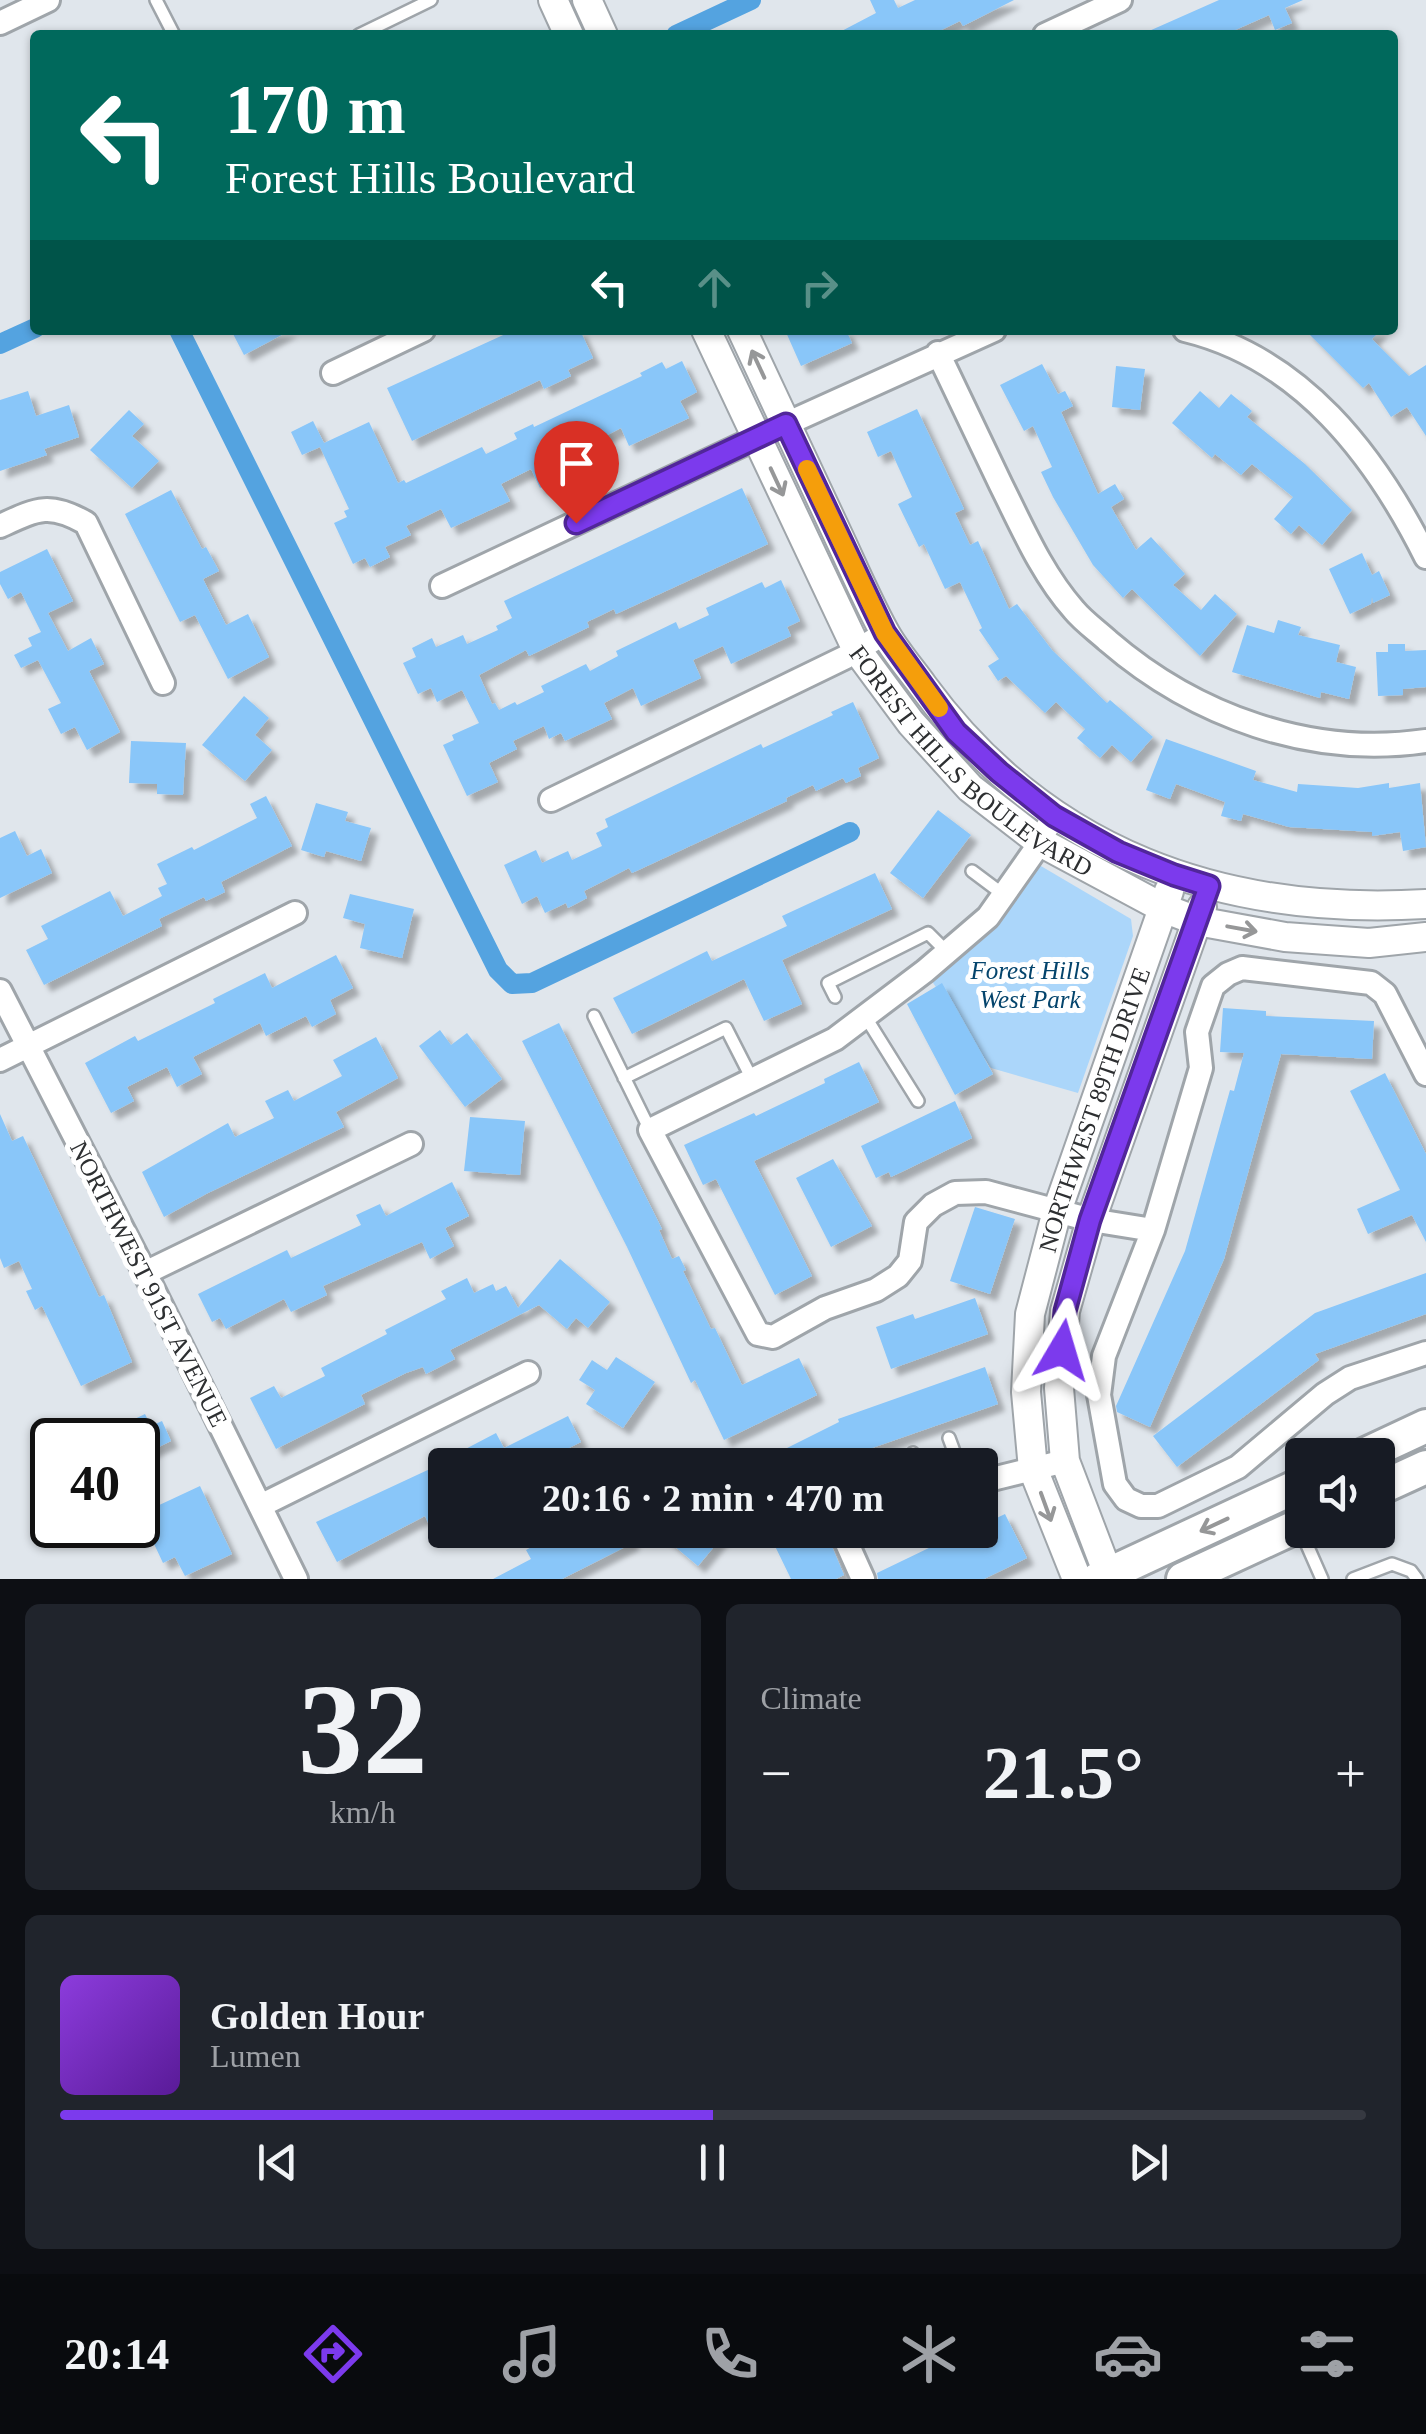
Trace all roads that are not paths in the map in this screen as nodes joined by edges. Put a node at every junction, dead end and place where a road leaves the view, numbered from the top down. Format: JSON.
{"nodes":[{"id":1,"x":48,"y":0,"type":"edge"},
{"id":2,"x":156,"y":0,"type":"edge"},
{"id":3,"x":431,"y":0,"type":"edge"},
{"id":4,"x":553,"y":0,"type":"edge"},
{"id":5,"x":587,"y":0,"type":"edge"},
{"id":6,"x":1120,"y":0,"type":"edge"},
{"id":7,"x":0,"y":23,"type":"edge"},
{"id":8,"x":171,"y":30,"type":"edge"},
{"id":9,"x":369,"y":30,"type":"edge"},
{"id":10,"x":567,"y":30,"type":"edge"},
{"id":11,"x":601,"y":30,"type":"edge"},
{"id":12,"x":1056,"y":30,"type":"edge"},
{"id":13,"x":412,"y":335,"type":"edge"},
{"id":14,"x":708,"y":335,"type":"edge"},
{"id":15,"x":744,"y":335,"type":"edge"},
{"id":16,"x":982,"y":335,"type":"edge"},
{"id":17,"x":1219,"y":335,"type":"edge"},
{"id":18,"x":938,"y":354,"type":"junction"},
{"id":19,"x":332,"y":373,"type":"dead end"},
{"id":20,"x":786,"y":424,"type":"junction"},
{"id":21,"x":756,"y":438,"type":"junction"},
{"id":22,"x":0,"y":526,"type":"edge"},
{"id":23,"x":1426,"y":557,"type":"edge"},
{"id":24,"x":442,"y":586,"type":"dead end"},
{"id":25,"x":885,"y":633,"type":"junction"},
{"id":26,"x":857,"y":650,"type":"junction"},
{"id":27,"x":163,"y":683,"type":"dead end"},
{"id":28,"x":1426,"y":741,"type":"edge"},
{"id":29,"x":551,"y":800,"type":"dead end"},
{"id":30,"x":1054,"y":816,"type":"junction"},
{"id":31,"x":1040,"y":842,"type":"junction"},
{"id":32,"x":972,"y":871,"type":"dead end"},
{"id":33,"x":1174,"y":875,"type":"junction"},
{"id":34,"x":1209,"y":886,"type":"junction"},
{"id":35,"x":1004,"y":894,"type":"junction"},
{"id":36,"x":1426,"y":904,"type":"edge"},
{"id":37,"x":1163,"y":908,"type":"junction"},
{"id":38,"x":295,"y":913,"type":"dead end"},
{"id":39,"x":1197,"y":921,"type":"junction"},
{"id":40,"x":1426,"y":937,"type":"edge"},
{"id":41,"x":947,"y":952,"type":"junction"},
{"id":42,"x":0,"y":991,"type":"edge"},
{"id":43,"x":834,"y":997,"type":"dead end"},
{"id":44,"x":594,"y":1016,"type":"dead end"},
{"id":45,"x":866,"y":1016,"type":"junction"},
{"id":46,"x":28,"y":1046,"type":"junction"},
{"id":47,"x":0,"y":1060,"type":"edge"},
{"id":48,"x":1426,"y":1074,"type":"edge"},
{"id":49,"x":624,"y":1078,"type":"junction"},
{"id":50,"x":752,"y":1079,"type":"junction"},
{"id":51,"x":918,"y":1101,"type":"dead end"},
{"id":52,"x":650,"y":1130,"type":"junction"},
{"id":53,"x":411,"y":1144,"type":"dead end"},
{"id":54,"x":1057,"y":1211,"type":"junction"},
{"id":55,"x":1090,"y":1220,"type":"junction"},
{"id":56,"x":1153,"y":1230,"type":"junction"},
{"id":57,"x":145,"y":1273,"type":"junction"},
{"id":58,"x":1426,"y":1353,"type":"edge"},
{"id":59,"x":528,"y":1374,"type":"dead end"},
{"id":60,"x":1426,"y":1426,"type":"edge"},
{"id":61,"x":950,"y":1438,"type":"dead end"},
{"id":62,"x":1395,"y":1440,"type":"edge"},
{"id":63,"x":953,"y":1448,"type":"edge"},
{"id":64,"x":1065,"y":1461,"type":"junction"},
{"id":65,"x":1426,"y":1467,"type":"edge"},
{"id":66,"x":1032,"y":1469,"type":"junction"},
{"id":67,"x":998,"y":1478,"type":"edge"},
{"id":68,"x":1395,"y":1481,"type":"edge"},
{"id":69,"x":1285,"y":1492,"type":"edge"},
{"id":70,"x":260,"y":1506,"type":"junction"},
{"id":71,"x":1285,"y":1532,"type":"edge"},
{"id":72,"x":850,"y":1548,"type":"edge"},
{"id":73,"x":1309,"y":1548,"type":"edge"},
{"id":74,"x":1106,"y":1577,"type":"edge"},
{"id":75,"x":296,"y":1579,"type":"edge"},
{"id":76,"x":863,"y":1579,"type":"edge"},
{"id":77,"x":1076,"y":1579,"type":"edge"},
{"id":78,"x":1183,"y":1579,"type":"edge"},
{"id":79,"x":1322,"y":1579,"type":"edge"},
{"id":80,"x":1353,"y":1579,"type":"edge"},
{"id":81,"x":1417,"y":1579,"type":"edge"}],
"edges":[{"from":1,"to":7,"type":"street"},
{"from":2,"to":8,"type":"lane"},
{"from":3,"to":9,"type":"lane"},
{"from":4,"to":10,"type":"street"},
{"from":5,"to":11,"type":"street"},
{"from":6,"to":12,"type":"street"},
{"from":13,"to":19,"type":"street"},
{"from":14,"to":21,"type":"street","name":"FOREST HILLS BOULEVARD"},
{"from":20,"to":15,"type":"street","name":"FOREST HILLS BOULEVARD","one_way":true},
{"from":16,"to":18,"type":"street"},
{"from":17,"to":23,"type":"street"},
{"from":18,"to":20,"type":"street"},
{"from":18,"to":28,"type":"street"},
{"from":20,"to":21,"type":"street"},
{"from":20,"to":25,"type":"street","name":"FOREST HILLS BOULEVARD"},
{"from":21,"to":24,"type":"street"},
{"from":21,"to":26,"type":"street","name":"FOREST HILLS BOULEVARD","one_way":true},
{"from":22,"to":27,"type":"street"},
{"from":25,"to":26,"type":"street"},
{"from":25,"to":30,"type":"street","name":"FOREST HILLS BOULEVARD"},
{"from":26,"to":29,"type":"street"},
{"from":26,"to":31,"type":"street","name":"FOREST HILLS BOULEVARD"},
{"from":30,"to":31,"type":"street"},
{"from":30,"to":33,"type":"street","name":"FOREST HILLS BOULEVARD"},
{"from":31,"to":35,"type":"street"},
{"from":31,"to":37,"type":"street","name":"FOREST HILLS BOULEVARD"},
{"from":32,"to":35,"type":"lane"},
{"from":33,"to":34,"type":"street","name":"FOREST HILLS BOULEVARD"},
{"from":33,"to":37,"type":"street","name":"NORTHWEST 89TH DRIVE"},
{"from":34,"to":36,"type":"street","name":"FOREST HILLS BOULEVARD"},
{"from":34,"to":39,"type":"street","name":"NORTHWEST 89TH DRIVE"},
{"from":35,"to":41,"type":"street"},
{"from":37,"to":39,"type":"street","name":"FOREST HILLS BOULEVARD"},
{"from":37,"to":54,"type":"street","name":"NORTHWEST 89TH DRIVE"},
{"from":38,"to":46,"type":"street"},
{"from":39,"to":40,"type":"street","name":"FOREST HILLS BOULEVARD","one_way":true},
{"from":39,"to":55,"type":"street","name":"NORTHWEST 89TH DRIVE"},
{"from":41,"to":43,"type":"lane"},
{"from":41,"to":45,"type":"street"},
{"from":42,"to":46,"type":"street","name":"NORTHWEST 91ST AVENUE"},
{"from":44,"to":49,"type":"lane"},
{"from":45,"to":50,"type":"street"},
{"from":45,"to":51,"type":"lane"},
{"from":46,"to":47,"type":"street"},
{"from":46,"to":57,"type":"street","name":"NORTHWEST 91ST AVENUE"},
{"from":48,"to":56,"type":"street"},
{"from":49,"to":50,"type":"lane"},
{"from":49,"to":52,"type":"lane"},
{"from":50,"to":52,"type":"street"},
{"from":52,"to":54,"type":"street"},
{"from":53,"to":57,"type":"street"},
{"from":54,"to":55,"type":"street"},
{"from":54,"to":66,"type":"street","name":"NORTHWEST 89TH DRIVE"},
{"from":55,"to":56,"type":"street"},
{"from":55,"to":64,"type":"street","name":"NORTHWEST 89TH DRIVE"},
{"from":56,"to":58,"type":"street"},
{"from":57,"to":70,"type":"street","name":"NORTHWEST 91ST AVENUE"},
{"from":59,"to":70,"type":"street"},
{"from":60,"to":62,"type":"main road"},
{"from":61,"to":63,"type":"lane"},
{"from":64,"to":66,"type":"street"},
{"from":64,"to":74,"type":"street","name":"NORTHWEST 89TH DRIVE"},
{"from":65,"to":68,"type":"main road"},
{"from":66,"to":67,"type":"street"},
{"from":66,"to":77,"type":"street","name":"NORTHWEST 89TH DRIVE","one_way":true},
{"from":69,"to":74,"type":"main road","one_way":true},
{"from":70,"to":75,"type":"street","name":"NORTHWEST 91ST AVENUE"},
{"from":71,"to":78,"type":"main road"},
{"from":72,"to":76,"type":"street"},
{"from":73,"to":79,"type":"lane"},
{"from":80,"to":81,"type":"lane"}]}
